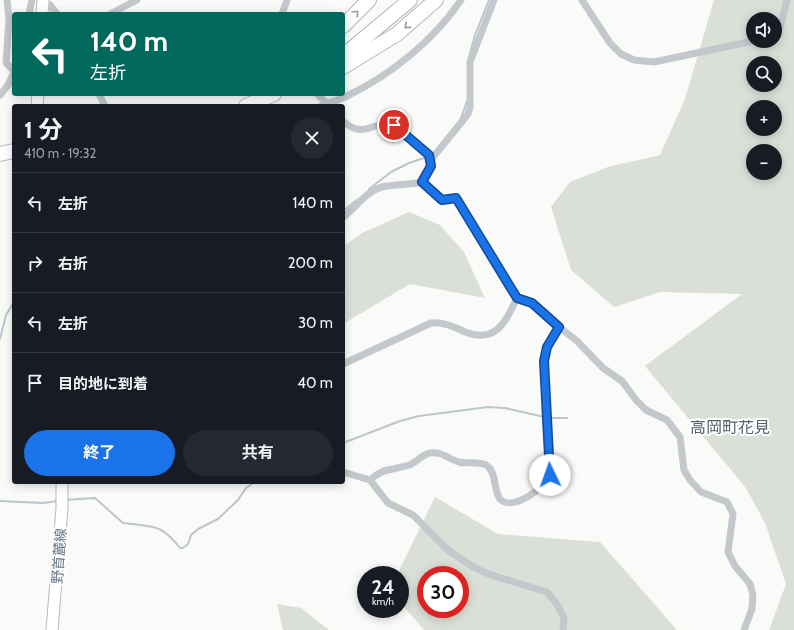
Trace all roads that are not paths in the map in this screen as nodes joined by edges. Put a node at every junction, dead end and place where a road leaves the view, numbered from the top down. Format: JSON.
{"nodes":[{"id":1,"x":7,"y":0,"type":"edge"},
{"id":2,"x":137,"y":0,"type":"edge"},
{"id":3,"x":286,"y":0,"type":"edge"},
{"id":4,"x":369,"y":0,"type":"edge"},
{"id":5,"x":410,"y":0,"type":"edge"},
{"id":6,"x":436,"y":0,"type":"edge"},
{"id":7,"x":461,"y":0,"type":"edge"},
{"id":8,"x":494,"y":0,"type":"edge"},
{"id":9,"x":582,"y":0,"type":"edge"},
{"id":10,"x":787,"y":0,"type":"edge"},
{"id":11,"x":40,"y":4,"type":"edge"},
{"id":12,"x":31,"y":12,"type":"edge"},
{"id":13,"x":55,"y":12,"type":"edge"},
{"id":14,"x":114,"y":12,"type":"edge"},
{"id":15,"x":283,"y":12,"type":"edge"},
{"id":16,"x":782,"y":20,"type":"edge"},
{"id":17,"x":345,"y":24,"type":"edge"},
{"id":18,"x":746,"y":42,"type":"edge"},
{"id":19,"x":345,"y":54,"type":"edge"},
{"id":20,"x":345,"y":66,"type":"edge"},
{"id":21,"x":12,"y":69,"type":"edge"},
{"id":22,"x":12,"y":76,"type":"edge"},
{"id":23,"x":0,"y":95,"type":"edge"},
{"id":24,"x":269,"y":96,"type":"edge"},
{"id":25,"x":319,"y":96,"type":"edge"},
{"id":26,"x":257,"y":101,"type":"edge"},
{"id":27,"x":325,"y":104,"type":"edge"},
{"id":28,"x":328,"y":104,"type":"edge"},
{"id":29,"x":345,"y":122,"type":"edge"},
{"id":30,"x":12,"y":151,"type":"edge"},
{"id":31,"x":0,"y":154,"type":"edge"},
{"id":32,"x":430,"y":161,"type":"junction"},
{"id":33,"x":422,"y":182,"type":"junction"},
{"id":34,"x":345,"y":216,"type":"edge"},
{"id":35,"x":517,"y":298,"type":"junction"},
{"id":36,"x":559,"y":327,"type":"junction"},
{"id":37,"x":345,"y":363,"type":"edge"},
{"id":38,"x":345,"y":473,"type":"edge"},
{"id":39,"x":370,"y":480,"type":"junction"},
{"id":40,"x":62,"y":484,"type":"edge"},
{"id":41,"x":52,"y":630,"type":"edge"},
{"id":42,"x":564,"y":630,"type":"edge"},
{"id":43,"x":744,"y":630,"type":"edge"}],
"edges":[{"from":1,"to":21,"type":"street"},
{"from":2,"to":14,"type":"street"},
{"from":3,"to":15,"type":"street"},
{"from":17,"to":4,"type":"highway","one_way":true},
{"from":5,"to":19,"type":"highway"},
{"from":6,"to":20,"type":"highway","one_way":true},
{"from":7,"to":28,"type":"street"},
{"from":8,"to":32,"type":"street"},
{"from":9,"to":18,"type":"street"},
{"from":10,"to":16,"type":"street"},
{"from":11,"to":12,"type":"street"},
{"from":11,"to":13,"type":"street"},
{"from":22,"to":23,"type":"street"},
{"from":24,"to":26,"type":"highway"},
{"from":25,"to":27,"type":"street"},
{"from":29,"to":32,"type":"street"},
{"from":30,"to":31,"type":"highway"},
{"from":32,"to":33,"type":"street"},
{"from":33,"to":34,"type":"street"},
{"from":33,"to":35,"type":"street"},
{"from":35,"to":36,"type":"street"},
{"from":35,"to":37,"type":"street"},
{"from":36,"to":39,"type":"street"},
{"from":36,"to":43,"type":"street"},
{"from":38,"to":39,"type":"street"},
{"from":39,"to":42,"type":"street"},
{"from":40,"to":41,"type":"main road","name":"野首麓線"}]}
